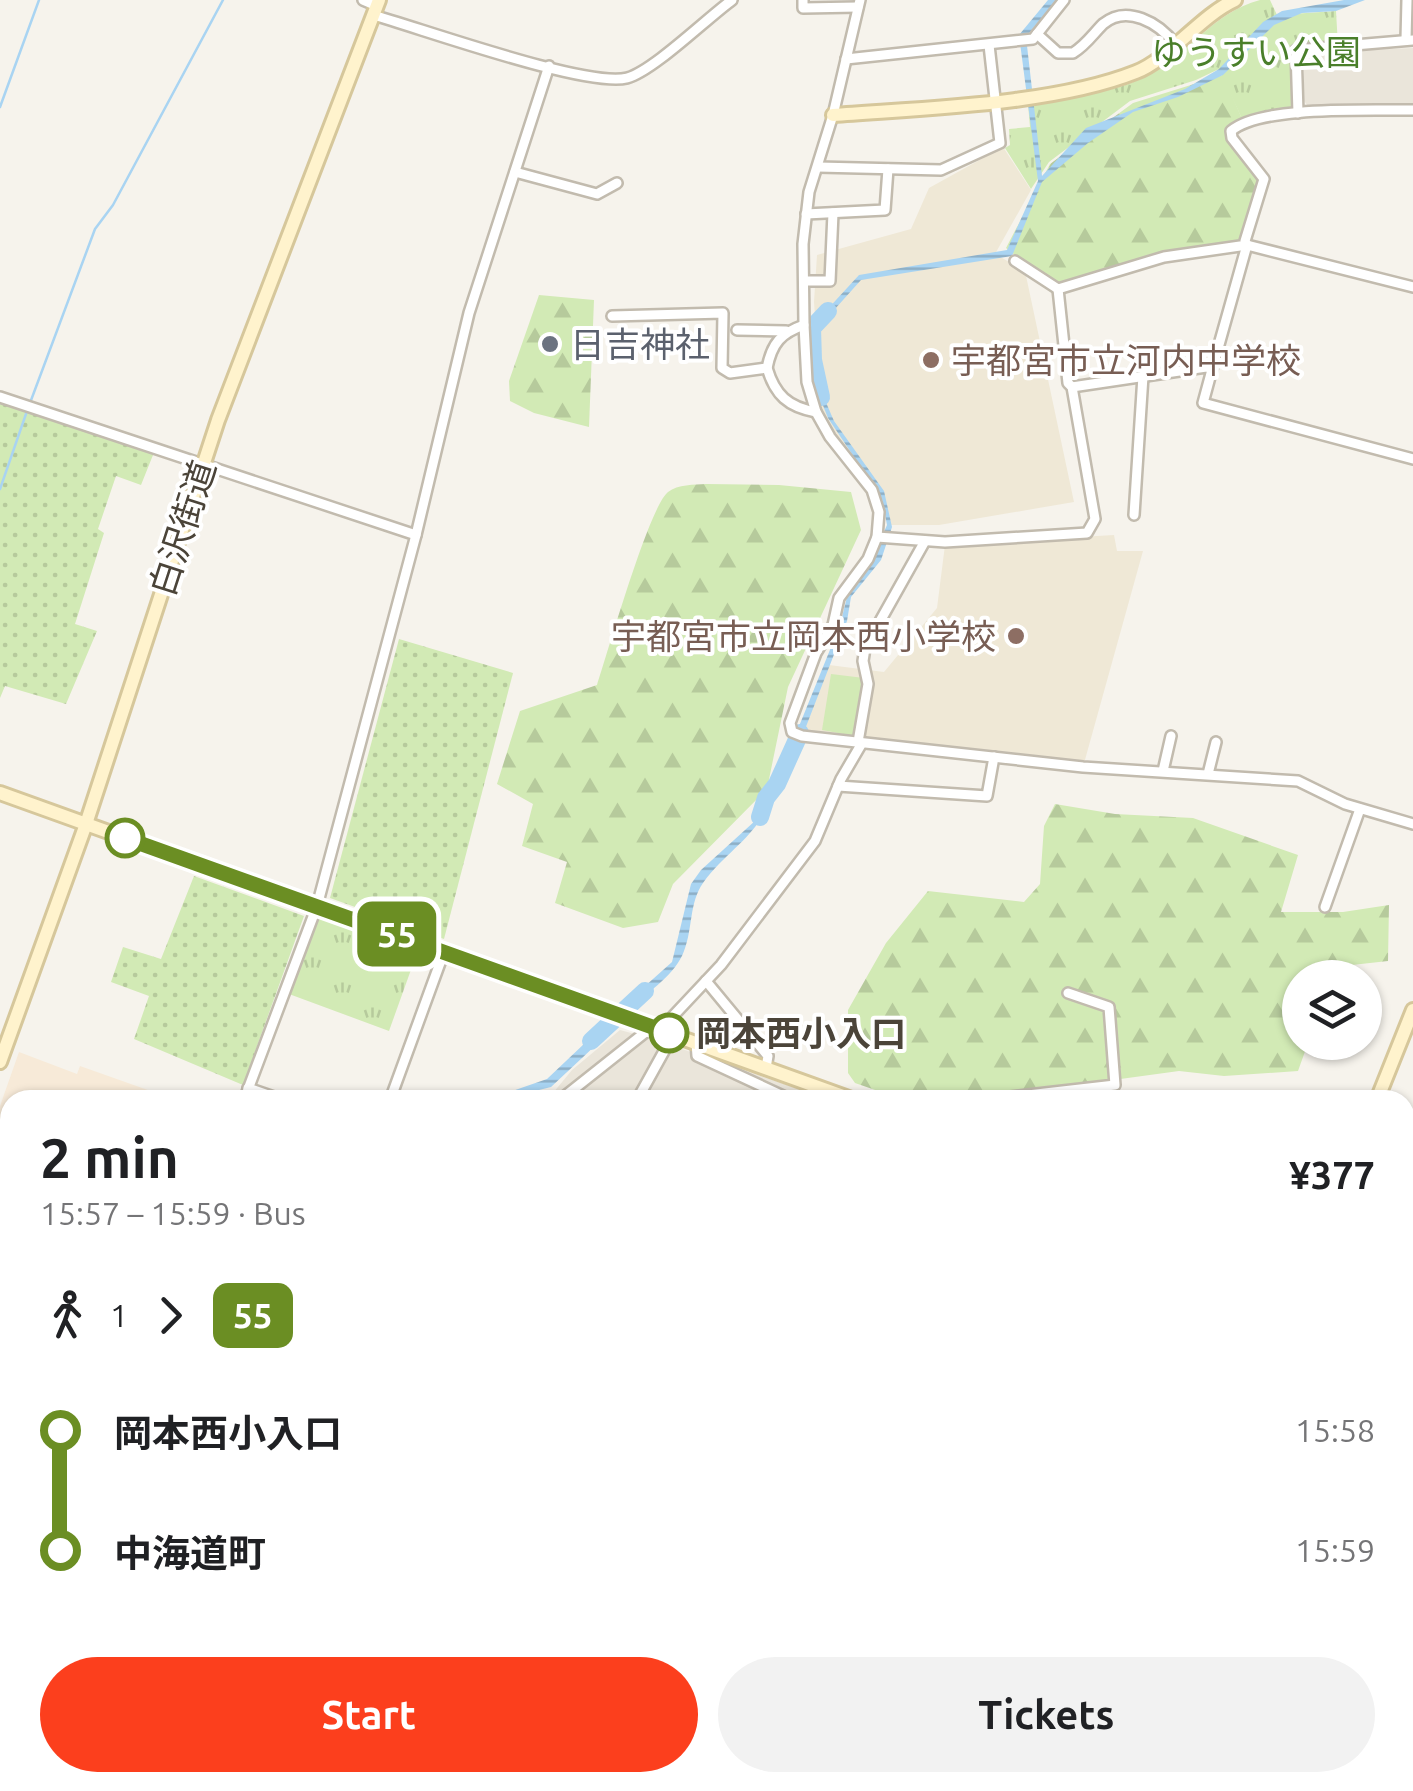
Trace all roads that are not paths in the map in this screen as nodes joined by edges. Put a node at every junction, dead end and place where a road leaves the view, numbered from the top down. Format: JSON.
{"nodes":[{"id":1,"x":362,"y":0,"type":"edge"},
{"id":2,"x":732,"y":0,"type":"edge"},
{"id":3,"x":803,"y":0,"type":"edge"},
{"id":4,"x":1064,"y":0,"type":"edge"},
{"id":5,"x":1235,"y":0,"type":"edge"},
{"id":6,"x":1408,"y":0,"type":"edge"},
{"id":7,"x":859,"y":4,"type":"edge"},
{"id":8,"x":1217,"y":4,"type":"edge"},
{"id":9,"x":376,"y":7,"type":"edge"},
{"id":10,"x":1037,"y":34,"type":"junction"},
{"id":11,"x":1410,"y":40,"type":"edge"},
{"id":12,"x":989,"y":44,"type":"junction"},
{"id":13,"x":1175,"y":44,"type":"junction"},
{"id":14,"x":846,"y":60,"type":"junction"},
{"id":15,"x":549,"y":66,"type":"junction"},
{"id":16,"x":995,"y":100,"type":"junction"},
{"id":17,"x":1413,"y":110,"type":"edge"},
{"id":18,"x":1298,"y":113,"type":"junction"},
{"id":19,"x":832,"y":115,"type":"junction"},
{"id":20,"x":818,"y":167,"type":"junction"},
{"id":21,"x":888,"y":169,"type":"junction"},
{"id":22,"x":514,"y":172,"type":"junction"},
{"id":23,"x":617,"y":183,"type":"dead end"},
{"id":24,"x":834,"y":212,"type":"junction"},
{"id":25,"x":806,"y":214,"type":"junction"},
{"id":26,"x":1247,"y":245,"type":"junction"},
{"id":27,"x":1014,"y":262,"type":"dead end"},
{"id":28,"x":804,"y":281,"type":"junction"},
{"id":29,"x":1413,"y":287,"type":"edge"},
{"id":30,"x":1058,"y":288,"type":"junction"},
{"id":31,"x":612,"y":316,"type":"dead end"},
{"id":32,"x":804,"y":325,"type":"junction"},
{"id":33,"x":737,"y":330,"type":"dead end"},
{"id":34,"x":786,"y":332,"type":"junction"},
{"id":35,"x":1213,"y":366,"type":"junction"},
{"id":36,"x":767,"y":368,"type":"junction"},
{"id":37,"x":1143,"y":376,"type":"junction"},
{"id":38,"x":1072,"y":387,"type":"junction"},
{"id":39,"x":0,"y":396,"type":"edge"},
{"id":40,"x":816,"y":412,"type":"junction"},
{"id":41,"x":1413,"y":459,"type":"edge"},
{"id":42,"x":204,"y":463,"type":"junction"},
{"id":43,"x":1134,"y":515,"type":"dead end"},
{"id":44,"x":416,"y":535,"type":"junction"},
{"id":45,"x":883,"y":538,"type":"junction"},
{"id":46,"x":925,"y":540,"type":"junction"},
{"id":47,"x":1171,"y":736,"type":"dead end"},
{"id":48,"x":860,"y":742,"type":"junction"},
{"id":49,"x":1216,"y":742,"type":"dead end"},
{"id":50,"x":994,"y":756,"type":"junction"},
{"id":51,"x":1163,"y":771,"type":"junction"},
{"id":52,"x":1208,"y":774,"type":"junction"},
{"id":53,"x":838,"y":786,"type":"junction"},
{"id":54,"x":0,"y":793,"type":"edge"},
{"id":55,"x":1360,"y":809,"type":"junction"},
{"id":56,"x":86,"y":824,"type":"junction"},
{"id":57,"x":1413,"y":824,"type":"edge"},
{"id":58,"x":317,"y":906,"type":"junction"},
{"id":59,"x":1324,"y":907,"type":"dead end"},
{"id":60,"x":444,"y":952,"type":"junction"},
{"id":61,"x":706,"y":981,"type":"junction"},
{"id":62,"x":1068,"y":993,"type":"dead end"},
{"id":63,"x":1413,"y":1010,"type":"edge"},
{"id":64,"x":662,"y":1030,"type":"junction"},
{"id":65,"x":696,"y":1043,"type":"junction"},
{"id":66,"x":0,"y":1062,"type":"edge"},
{"id":67,"x":766,"y":1068,"type":"junction"},
{"id":68,"x":796,"y":1079,"type":"junction"},
{"id":69,"x":248,"y":1088,"type":"joint"},
{"id":70,"x":254,"y":1090,"type":"edge"},
{"id":71,"x":394,"y":1090,"type":"edge"},
{"id":72,"x":575,"y":1090,"type":"edge"},
{"id":73,"x":641,"y":1090,"type":"edge"},
{"id":74,"x":772,"y":1090,"type":"edge"},
{"id":75,"x":793,"y":1090,"type":"edge"},
{"id":76,"x":826,"y":1090,"type":"edge"},
{"id":77,"x":1066,"y":1090,"type":"edge"},
{"id":78,"x":1381,"y":1090,"type":"edge"}],
"edges":[{"from":1,"to":9,"type":"street"},
{"from":2,"to":15,"type":"street"},
{"from":3,"to":7,"type":"street"},
{"from":4,"to":10,"type":"street"},
{"from":5,"to":8,"type":"main road"},
{"from":6,"to":11,"type":"street"},
{"from":7,"to":14,"type":"street"},
{"from":8,"to":13,"type":"main road"},
{"from":9,"to":15,"type":"street"},
{"from":9,"to":42,"type":"main road","name":"白沢街道"},
{"from":10,"to":12,"type":"street"},
{"from":10,"to":13,"type":"street"},
{"from":11,"to":18,"type":"street"},
{"from":12,"to":14,"type":"street"},
{"from":12,"to":16,"type":"street"},
{"from":13,"to":16,"type":"main road"},
{"from":14,"to":19,"type":"street"},
{"from":15,"to":22,"type":"street"},
{"from":16,"to":19,"type":"main road"},
{"from":16,"to":21,"type":"street"},
{"from":17,"to":18,"type":"street"},
{"from":18,"to":26,"type":"street"},
{"from":19,"to":20,"type":"street"},
{"from":20,"to":21,"type":"street"},
{"from":20,"to":25,"type":"street"},
{"from":21,"to":24,"type":"street"},
{"from":22,"to":23,"type":"street"},
{"from":22,"to":44,"type":"street"},
{"from":24,"to":25,"type":"street"},
{"from":24,"to":28,"type":"street"},
{"from":25,"to":28,"type":"street"},
{"from":26,"to":29,"type":"street"},
{"from":26,"to":30,"type":"street"},
{"from":26,"to":35,"type":"street"},
{"from":27,"to":30,"type":"street"},
{"from":28,"to":32,"type":"street"},
{"from":30,"to":38,"type":"street"},
{"from":31,"to":36,"type":"street"},
{"from":32,"to":34,"type":"street"},
{"from":32,"to":40,"type":"street"},
{"from":33,"to":34,"type":"street"},
{"from":34,"to":36,"type":"street"},
{"from":35,"to":37,"type":"street"},
{"from":35,"to":41,"type":"street"},
{"from":36,"to":40,"type":"street"},
{"from":37,"to":38,"type":"street"},
{"from":37,"to":43,"type":"street"},
{"from":38,"to":46,"type":"street"},
{"from":39,"to":42,"type":"street"},
{"from":40,"to":45,"type":"street"},
{"from":42,"to":44,"type":"street"},
{"from":42,"to":56,"type":"main road","name":"白沢街道"},
{"from":44,"to":58,"type":"street"},
{"from":45,"to":46,"type":"street"},
{"from":45,"to":48,"type":"street"},
{"from":46,"to":48,"type":"street"},
{"from":47,"to":51,"type":"street"},
{"from":48,"to":50,"type":"street"},
{"from":48,"to":53,"type":"street"},
{"from":49,"to":52,"type":"street"},
{"from":50,"to":51,"type":"street"},
{"from":50,"to":53,"type":"street"},
{"from":51,"to":52,"type":"street"},
{"from":52,"to":55,"type":"street"},
{"from":53,"to":61,"type":"street"},
{"from":54,"to":56,"type":"main road"},
{"from":55,"to":57,"type":"street"},
{"from":55,"to":59,"type":"street"},
{"from":56,"to":58,"type":"main road"},
{"from":56,"to":66,"type":"main road","name":"白沢街道"},
{"from":58,"to":60,"type":"main road"},
{"from":58,"to":69,"type":"street"},
{"from":60,"to":64,"type":"main road"},
{"from":60,"to":71,"type":"street"},
{"from":61,"to":64,"type":"street"},
{"from":61,"to":67,"type":"street"},
{"from":62,"to":77,"type":"street"},
{"from":63,"to":78,"type":"main road"},
{"from":64,"to":65,"type":"main road"},
{"from":64,"to":72,"type":"street"},
{"from":64,"to":73,"type":"street"},
{"from":65,"to":67,"type":"main road"},
{"from":65,"to":74,"type":"street"},
{"from":67,"to":68,"type":"main road"},
{"from":68,"to":75,"type":"street"},
{"from":68,"to":76,"type":"main road"},
{"from":69,"to":70,"type":"street"}]}
